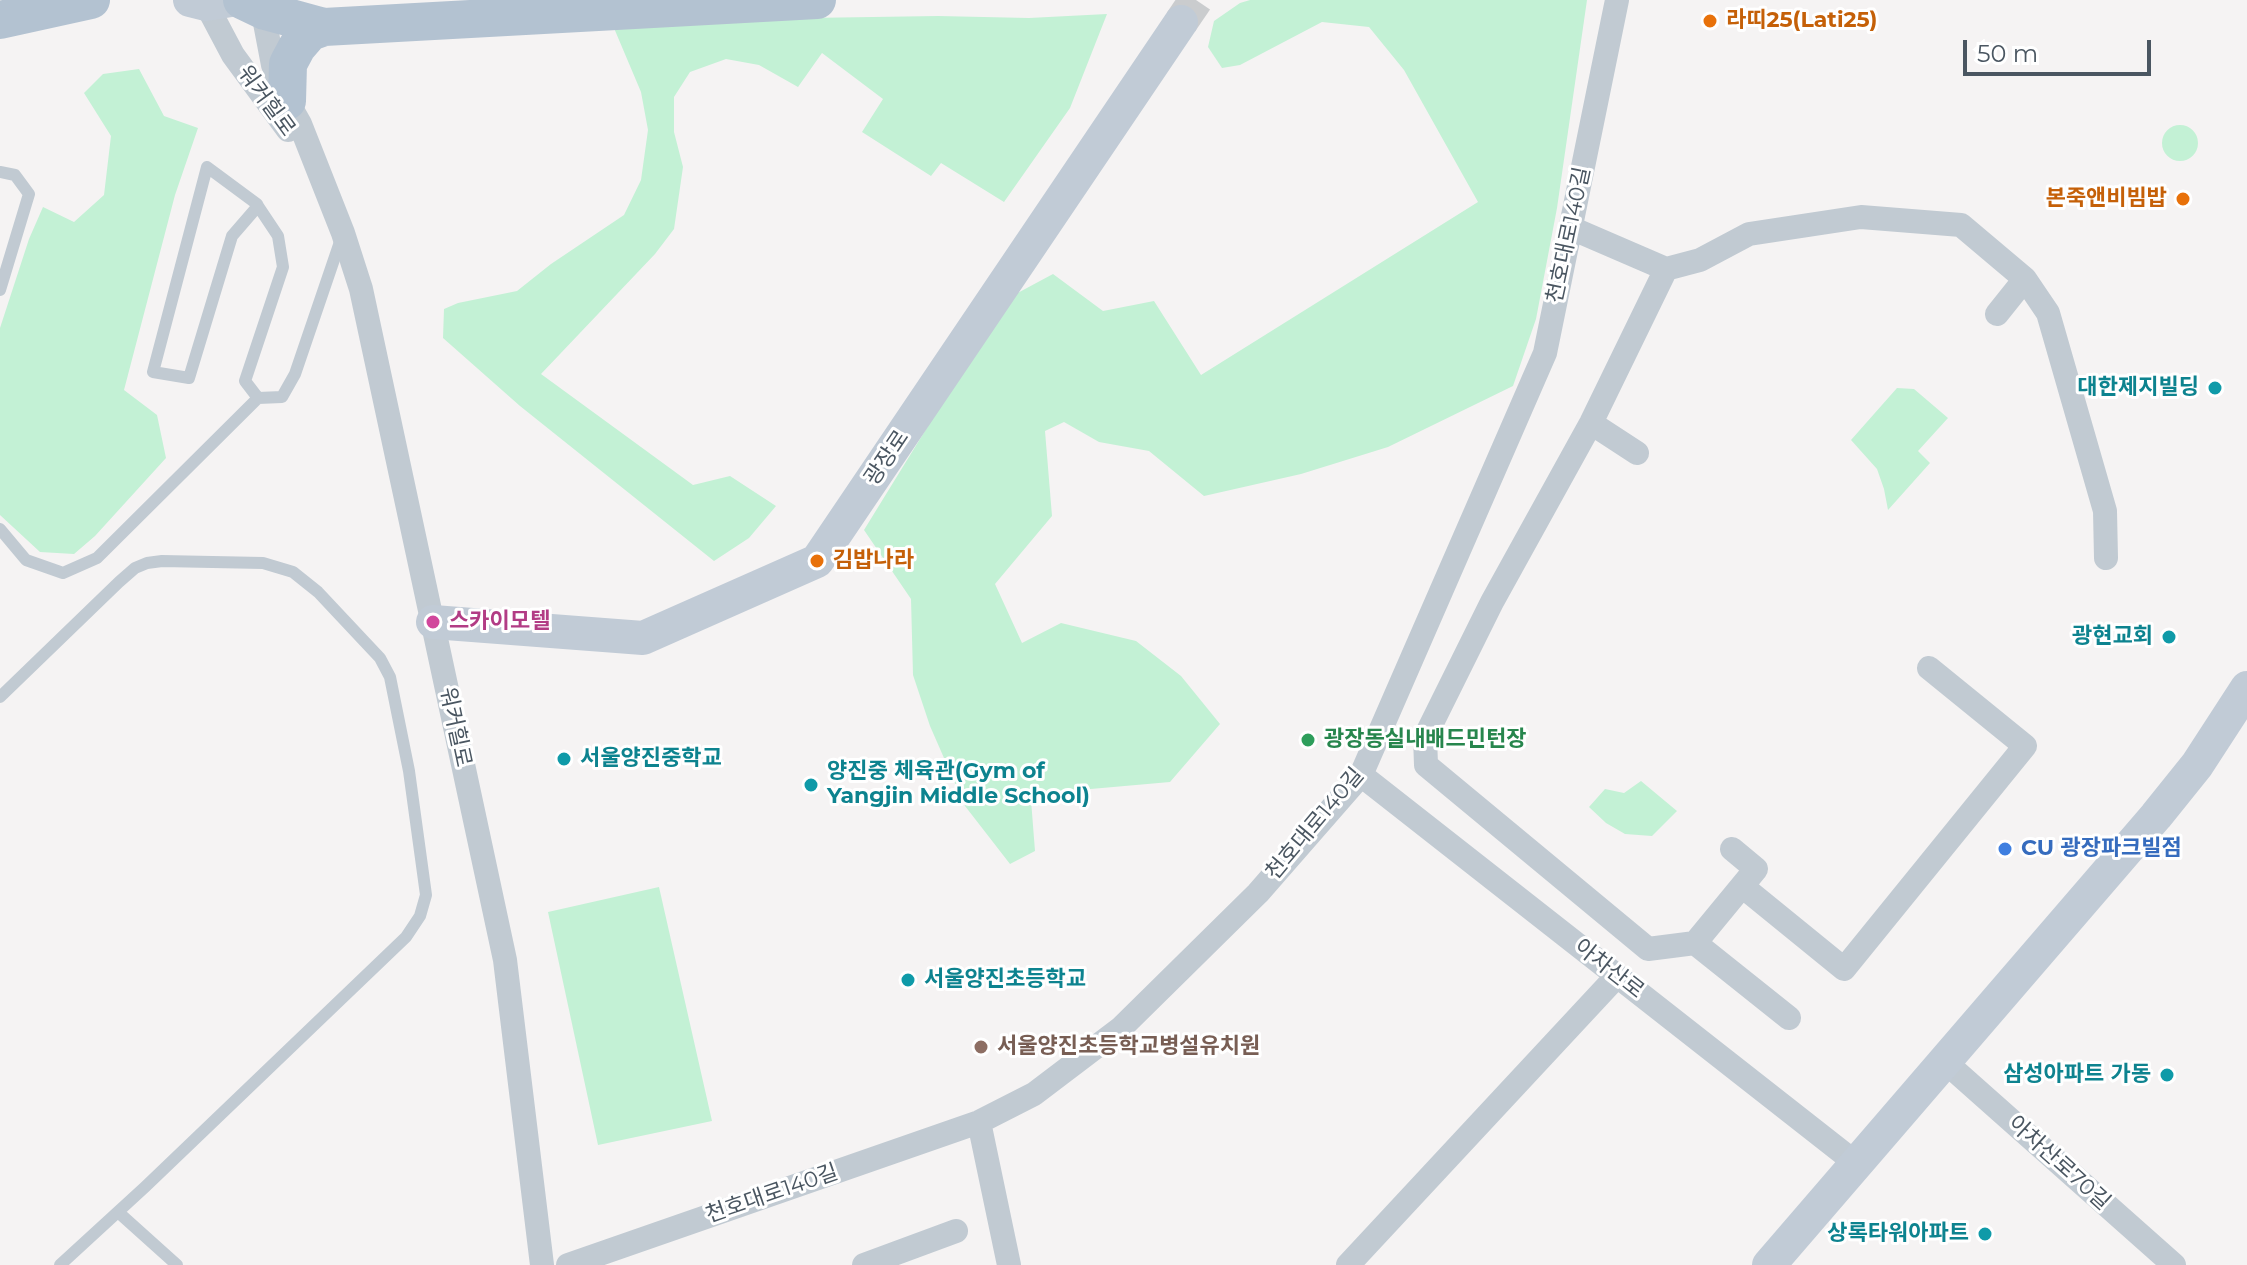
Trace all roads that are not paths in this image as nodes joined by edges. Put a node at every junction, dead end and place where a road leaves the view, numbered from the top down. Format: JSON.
{"nodes":[{"id":1,"x":91,"y":0,"type":"edge"},
{"id":2,"x":817,"y":0,"type":"edge"},
{"id":3,"x":1617,"y":0,"type":"edge"},
{"id":4,"x":233,"y":2,"type":"edge"},
{"id":5,"x":51,"y":6,"type":"edge"},
{"id":6,"x":0,"y":20,"type":"edge"},
{"id":7,"x":1181,"y":22,"type":"tunnel mouth"},
{"id":8,"x":324,"y":27,"type":"junction"},
{"id":9,"x":287,"y":101,"type":"junction"},
{"id":10,"x":0,"y":172,"type":"edge"},
{"id":11,"x":329,"y":197,"type":"junction"},
{"id":12,"x":258,"y":205,"type":"junction"},
{"id":13,"x":1571,"y":228,"type":"junction"},
{"id":14,"x":343,"y":233,"type":"junction"},
{"id":15,"x":1666,"y":269,"type":"junction"},
{"id":16,"x":2025,"y":279,"type":"junction"},
{"id":17,"x":0,"y":290,"type":"edge"},
{"id":18,"x":1997,"y":314,"type":"dead end"},
{"id":19,"x":258,"y":398,"type":"junction"},
{"id":20,"x":1591,"y":423,"type":"junction"},
{"id":21,"x":1637,"y":453,"type":"dead end"},
{"id":22,"x":0,"y":529,"type":"edge"},
{"id":23,"x":2106,"y":558,"type":"dead end"},
{"id":24,"x":433,"y":622,"type":"junction"},
{"id":25,"x":1929,"y":668,"type":"dead end"},
{"id":26,"x":2247,"y":688,"type":"edge"},
{"id":27,"x":0,"y":697,"type":"edge"},
{"id":28,"x":1361,"y":775,"type":"junction"},
{"id":29,"x":1732,"y":849,"type":"dead end"},
{"id":30,"x":1742,"y":886,"type":"junction"},
{"id":31,"x":1695,"y":943,"type":"junction"},
{"id":32,"x":1617,"y":976,"type":"junction"},
{"id":33,"x":1789,"y":1018,"type":"dead end"},
{"id":34,"x":1942,"y":1063,"type":"junction"},
{"id":35,"x":979,"y":1122,"type":"junction"},
{"id":36,"x":1857,"y":1164,"type":"junction"},
{"id":37,"x":118,"y":1212,"type":"junction"},
{"id":38,"x":956,"y":1231,"type":"dead end"},
{"id":39,"x":2167,"y":1263,"type":"edge"},
{"id":40,"x":60,"y":1265,"type":"edge"},
{"id":41,"x":177,"y":1265,"type":"edge"},
{"id":42,"x":542,"y":1265,"type":"edge"},
{"id":43,"x":568,"y":1265,"type":"edge"},
{"id":44,"x":864,"y":1265,"type":"edge"},
{"id":45,"x":1009,"y":1265,"type":"edge"},
{"id":46,"x":1348,"y":1265,"type":"edge"},
{"id":47,"x":1769,"y":1265,"type":"edge"}],
"edges":[{"from":1,"to":5,"type":"main road"},
{"from":2,"to":8,"type":"main road"},
{"from":3,"to":13,"type":"street","name":"천호대로140길"},
{"from":4,"to":8,"type":"main road"},
{"from":4,"to":9,"type":"street","name":"워커힐로"},
{"from":4,"to":11,"type":"street","name":"워커힐로"},
{"from":5,"to":6,"type":"main road"},
{"from":7,"to":24,"type":"street","name":"광장로"},
{"from":8,"to":9,"type":"main road"},
{"from":9,"to":11,"type":"street","name":"워커힐로"},
{"from":10,"to":17,"type":"lane"},
{"from":11,"to":14,"type":"street","name":"워커힐로"},
{"from":12,"to":12,"type":"lane"},
{"from":12,"to":19,"type":"lane"},
{"from":13,"to":15,"type":"street"},
{"from":13,"to":28,"type":"street","name":"천호대로140길"},
{"from":14,"to":19,"type":"lane"},
{"from":14,"to":24,"type":"street","name":"워커힐로"},
{"from":15,"to":16,"type":"street"},
{"from":15,"to":20,"type":"street"},
{"from":16,"to":18,"type":"street"},
{"from":16,"to":23,"type":"street"},
{"from":19,"to":22,"type":"lane"},
{"from":20,"to":21,"type":"street"},
{"from":20,"to":31,"type":"street"},
{"from":24,"to":42,"type":"street","name":"워커힐로"},
{"from":25,"to":30,"type":"street"},
{"from":26,"to":34,"type":"street"},
{"from":27,"to":37,"type":"lane"},
{"from":28,"to":32,"type":"street","name":"아차산로"},
{"from":28,"to":35,"type":"street","name":"천호대로140길"},
{"from":29,"to":30,"type":"street"},
{"from":30,"to":31,"type":"street"},
{"from":31,"to":33,"type":"street"},
{"from":32,"to":36,"type":"street","name":"아차산로"},
{"from":32,"to":46,"type":"street"},
{"from":34,"to":36,"type":"street"},
{"from":34,"to":39,"type":"street","name":"아차산로70길"},
{"from":35,"to":43,"type":"street","name":"천호대로140길"},
{"from":35,"to":45,"type":"street"},
{"from":36,"to":47,"type":"street"},
{"from":37,"to":40,"type":"lane"},
{"from":37,"to":41,"type":"lane"},
{"from":38,"to":44,"type":"street"}]}
